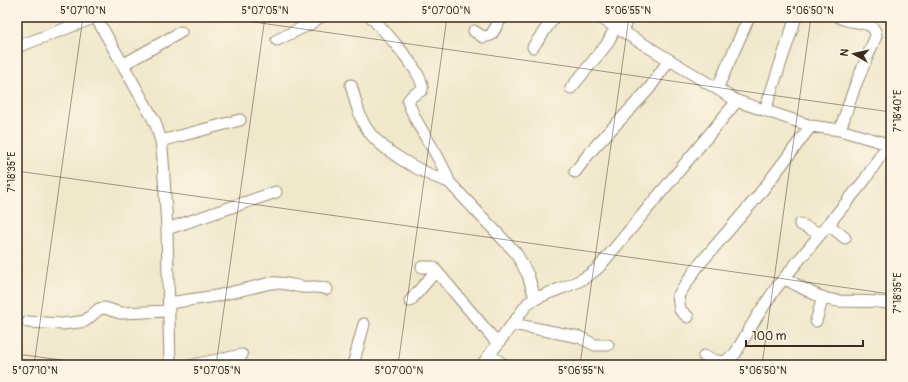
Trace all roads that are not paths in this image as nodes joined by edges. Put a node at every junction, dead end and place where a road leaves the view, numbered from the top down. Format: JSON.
{"nodes":[{"id":1,"x":96,"y":17,"type":"edge"},
{"id":2,"x":320,"y":17,"type":"edge"},
{"id":3,"x":371,"y":17,"type":"edge"},
{"id":4,"x":502,"y":17,"type":"edge"},
{"id":5,"x":554,"y":17,"type":"edge"},
{"id":6,"x":599,"y":17,"type":"edge"},
{"id":7,"x":629,"y":17,"type":"edge"},
{"id":8,"x":749,"y":17,"type":"edge"},
{"id":9,"x":796,"y":17,"type":"edge"},
{"id":10,"x":839,"y":17,"type":"edge"},
{"id":11,"x":619,"y":28,"type":"junction"},
{"id":12,"x":181,"y":32,"type":"dead end"},
{"id":13,"x":474,"y":32,"type":"dead end"},
{"id":14,"x":277,"y":40,"type":"dead end"},
{"id":15,"x":18,"y":47,"type":"edge"},
{"id":16,"x":533,"y":47,"type":"dead end"},
{"id":17,"x":669,"y":60,"type":"junction"},
{"id":18,"x":124,"y":64,"type":"junction"},
{"id":19,"x":351,"y":85,"type":"dead end"},
{"id":20,"x":571,"y":88,"type":"dead end"},
{"id":21,"x":717,"y":89,"type":"junction"},
{"id":22,"x":737,"y":101,"type":"junction"},
{"id":23,"x":766,"y":110,"type":"junction"},
{"id":24,"x":240,"y":120,"type":"dead end"},
{"id":25,"x":811,"y":126,"type":"junction"},
{"id":26,"x":840,"y":130,"type":"junction"},
{"id":27,"x":161,"y":141,"type":"junction"},
{"id":28,"x":889,"y":145,"type":"edge"},
{"id":29,"x":575,"y":172,"type":"dead end"},
{"id":30,"x":449,"y":182,"type":"junction"},
{"id":31,"x":276,"y":192,"type":"dead end"},
{"id":32,"x":800,"y":224,"type":"dead end"},
{"id":33,"x":828,"y":224,"type":"junction"},
{"id":34,"x":167,"y":229,"type":"junction"},
{"id":35,"x":820,"y":234,"type":"junction"},
{"id":36,"x":845,"y":238,"type":"dead end"},
{"id":37,"x":422,"y":267,"type":"dead end"},
{"id":38,"x":436,"y":271,"type":"junction"},
{"id":39,"x":785,"y":279,"type":"junction"},
{"id":40,"x":327,"y":289,"type":"dead end"},
{"id":41,"x":823,"y":297,"type":"junction"},
{"id":42,"x":535,"y":298,"type":"junction"},
{"id":43,"x":410,"y":301,"type":"dead end"},
{"id":44,"x":891,"y":304,"type":"edge"},
{"id":45,"x":169,"y":307,"type":"junction"},
{"id":46,"x":688,"y":318,"type":"dead end"},
{"id":47,"x":816,"y":321,"type":"dead end"},
{"id":48,"x":28,"y":322,"type":"dead end"},
{"id":49,"x":364,"y":324,"type":"dead end"},
{"id":50,"x":513,"y":324,"type":"junction"},
{"id":51,"x":498,"y":344,"type":"junction"},
{"id":52,"x":608,"y":345,"type":"dead end"},
{"id":53,"x":242,"y":355,"type":"dead end"},
{"id":54,"x":490,"y":355,"type":"junction"},
{"id":55,"x":704,"y":356,"type":"dead end"},
{"id":56,"x":170,"y":365,"type":"edge"},
{"id":57,"x":193,"y":365,"type":"edge"},
{"id":58,"x":353,"y":365,"type":"edge"},
{"id":59,"x":482,"y":365,"type":"edge"},
{"id":60,"x":504,"y":365,"type":"edge"}],
"edges":[{"from":1,"to":15,"type":"street"},
{"from":1,"to":18,"type":"street"},
{"from":2,"to":14,"type":"street"},
{"from":3,"to":30,"type":"street"},
{"from":4,"to":13,"type":"street"},
{"from":5,"to":16,"type":"street"},
{"from":6,"to":11,"type":"street"},
{"from":7,"to":11,"type":"street"},
{"from":8,"to":21,"type":"street"},
{"from":9,"to":23,"type":"street"},
{"from":10,"to":26,"type":"street"},
{"from":11,"to":17,"type":"street"},
{"from":11,"to":20,"type":"street"},
{"from":12,"to":18,"type":"street"},
{"from":17,"to":21,"type":"street"},
{"from":17,"to":29,"type":"street"},
{"from":18,"to":27,"type":"street"},
{"from":19,"to":30,"type":"street"},
{"from":21,"to":22,"type":"street"},
{"from":22,"to":23,"type":"street"},
{"from":22,"to":42,"type":"street"},
{"from":23,"to":25,"type":"street"},
{"from":24,"to":27,"type":"street"},
{"from":25,"to":26,"type":"street"},
{"from":25,"to":46,"type":"street"},
{"from":26,"to":28,"type":"street"},
{"from":27,"to":34,"type":"street"},
{"from":28,"to":33,"type":"street"},
{"from":30,"to":42,"type":"street"},
{"from":31,"to":34,"type":"street"},
{"from":32,"to":35,"type":"street"},
{"from":33,"to":35,"type":"street"},
{"from":33,"to":36,"type":"street"},
{"from":34,"to":45,"type":"street"},
{"from":35,"to":39,"type":"street"},
{"from":37,"to":38,"type":"street"},
{"from":38,"to":43,"type":"street"},
{"from":38,"to":51,"type":"street"},
{"from":39,"to":41,"type":"street"},
{"from":39,"to":55,"type":"street"},
{"from":40,"to":45,"type":"street"},
{"from":41,"to":44,"type":"street"},
{"from":41,"to":47,"type":"street"},
{"from":42,"to":50,"type":"street"},
{"from":45,"to":48,"type":"street"},
{"from":45,"to":56,"type":"street"},
{"from":49,"to":58,"type":"street"},
{"from":50,"to":51,"type":"street"},
{"from":50,"to":52,"type":"street"},
{"from":51,"to":54,"type":"street"},
{"from":53,"to":57,"type":"street"},
{"from":54,"to":59,"type":"street"},
{"from":54,"to":60,"type":"street"}]}
